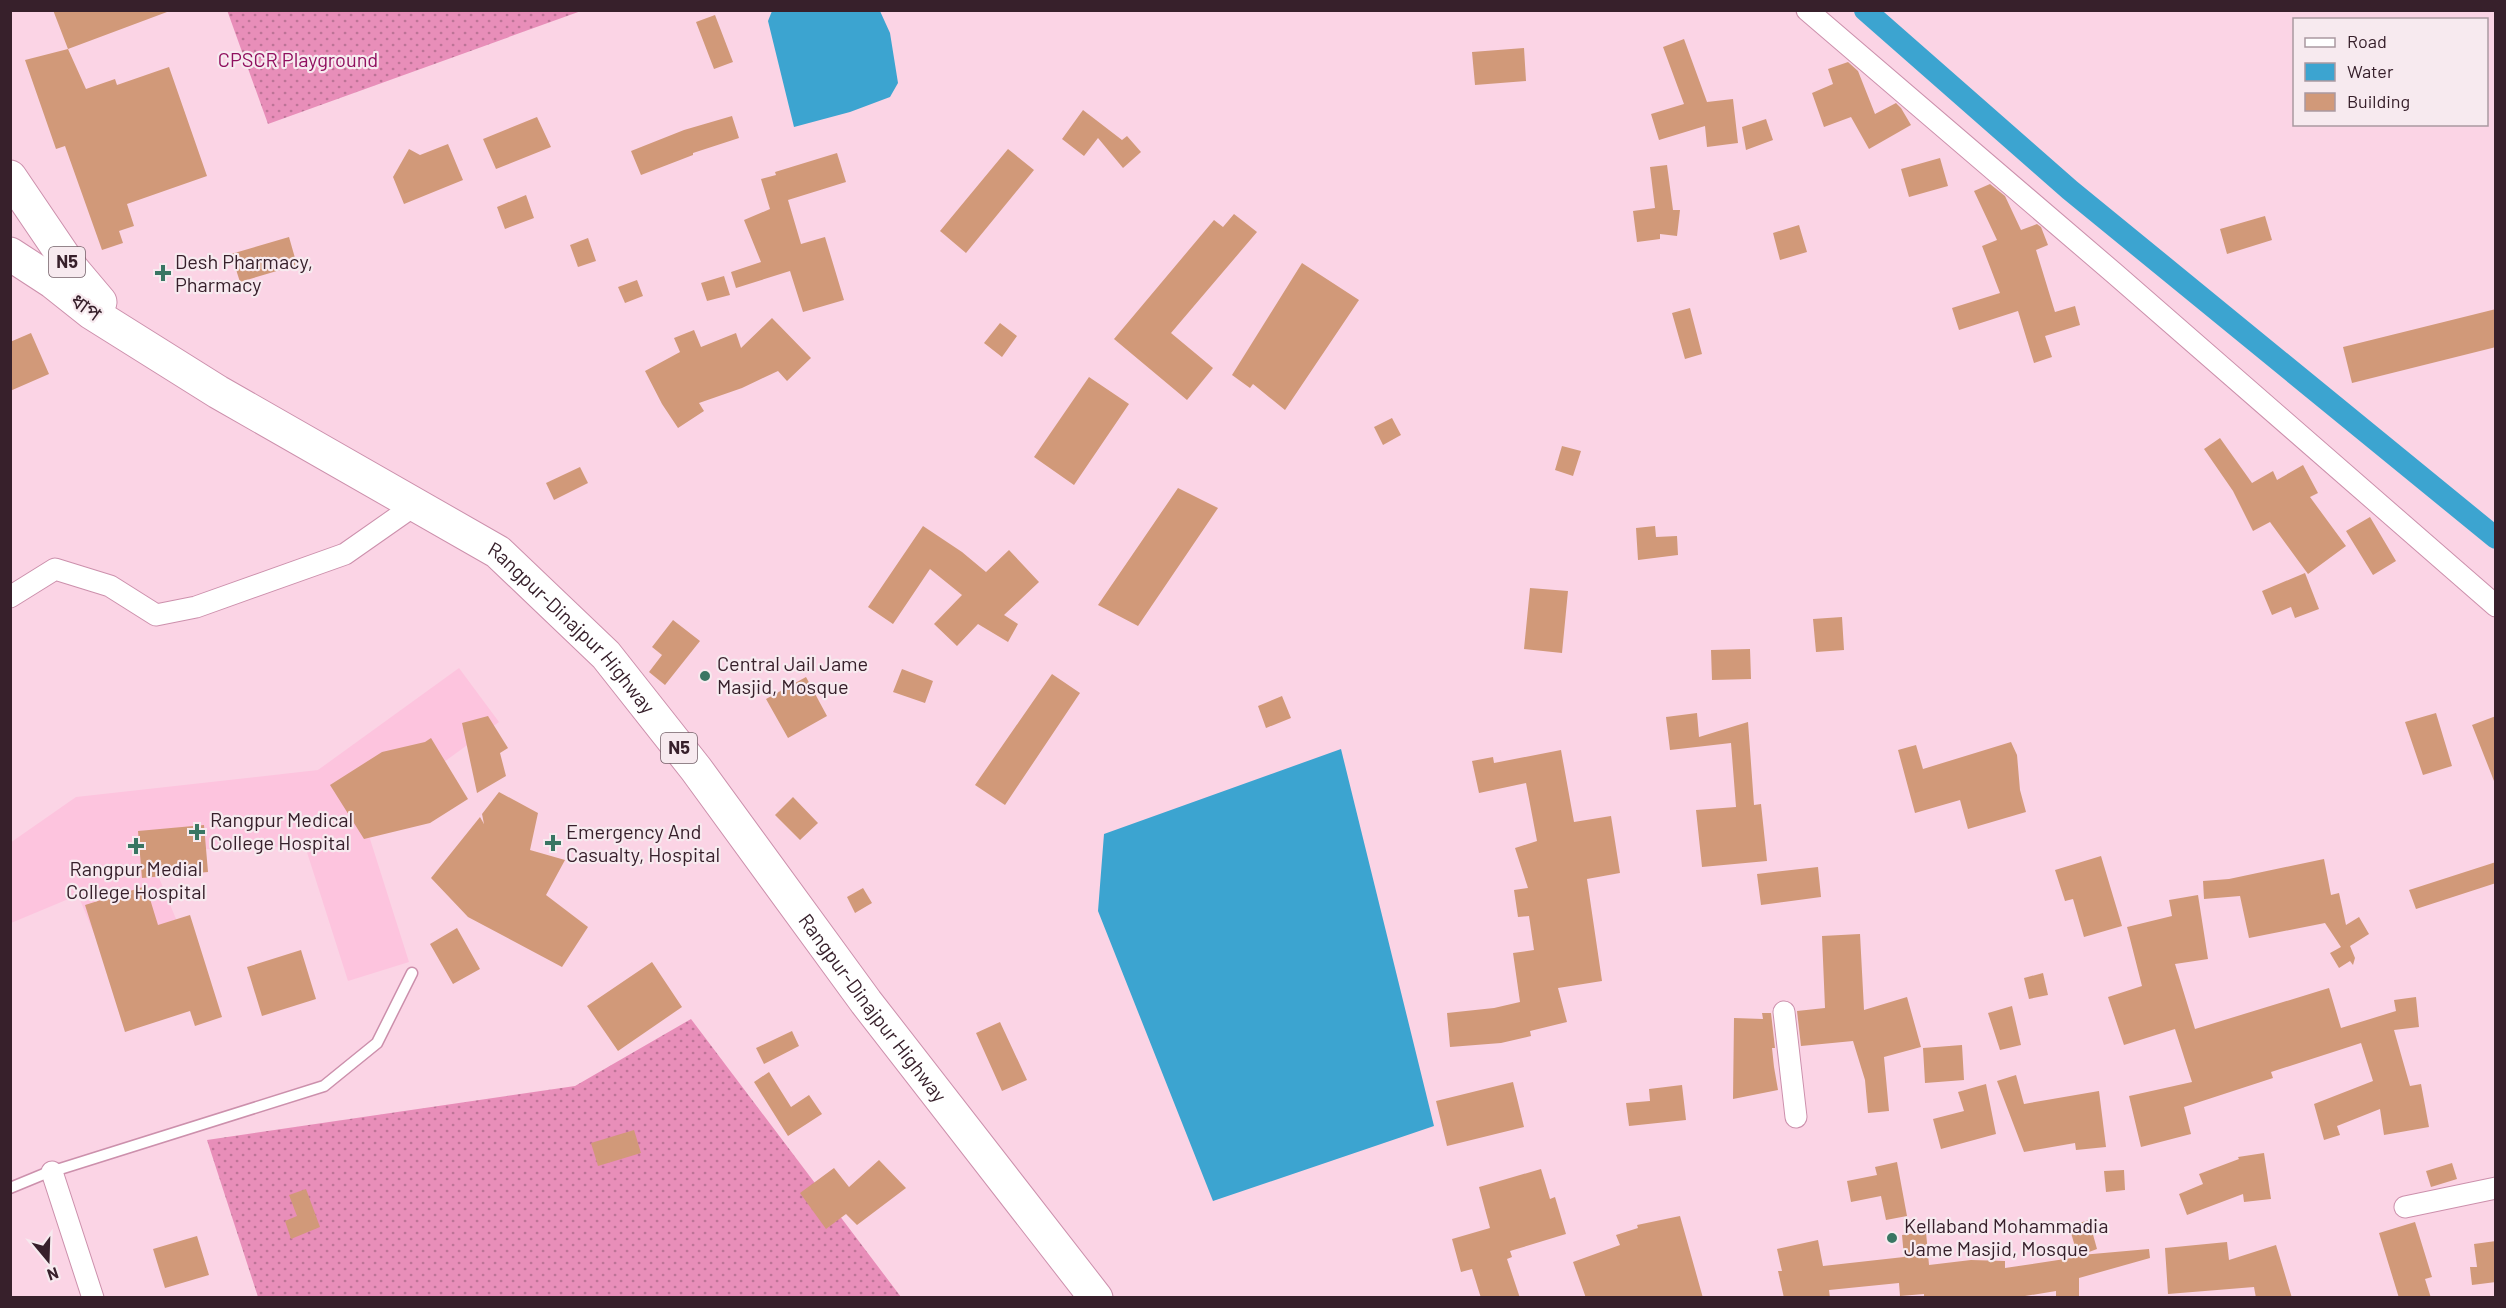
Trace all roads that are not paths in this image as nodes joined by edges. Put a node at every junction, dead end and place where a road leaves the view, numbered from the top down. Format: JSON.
{"nodes":[{"id":1,"x":1807,"y":10,"type":"edge"},
{"id":2,"x":10,"y":177,"type":"edge"},
{"id":3,"x":10,"y":254,"type":"edge"},
{"id":4,"x":133,"y":339,"type":"junction"},
{"id":5,"x":415,"y":505,"type":"junction"},
{"id":6,"x":10,"y":597,"type":"edge"},
{"id":7,"x":2496,"y":606,"type":"edge"},
{"id":8,"x":412,"y":973,"type":"dead end"},
{"id":9,"x":1784,"y":1012,"type":"dead end"},
{"id":10,"x":1796,"y":1117,"type":"dead end"},
{"id":11,"x":52,"y":1172,"type":"junction"},
{"id":12,"x":10,"y":1188,"type":"edge"},
{"id":13,"x":2496,"y":1188,"type":"edge"},
{"id":14,"x":2405,"y":1207,"type":"dead end"},
{"id":15,"x":93,"y":1298,"type":"edge"},
{"id":16,"x":1096,"y":1298,"type":"edge"}],
"edges":[{"from":1,"to":7,"type":"street"},
{"from":2,"to":4,"type":"highway","number":"N5"},
{"from":3,"to":4,"type":"highway","name":"ধাপ"},
{"from":4,"to":5,"type":"highway","name":"Rangpur-Dinajpur Highway","number":"N5"},
{"from":5,"to":6,"type":"street"},
{"from":5,"to":16,"type":"highway","name":"Rangpur-Dinajpur Highway","number":"N5"},
{"from":8,"to":11,"type":"lane"},
{"from":9,"to":10,"type":"street"},
{"from":11,"to":12,"type":"lane"},
{"from":11,"to":15,"type":"street"},
{"from":13,"to":14,"type":"street"}]}
